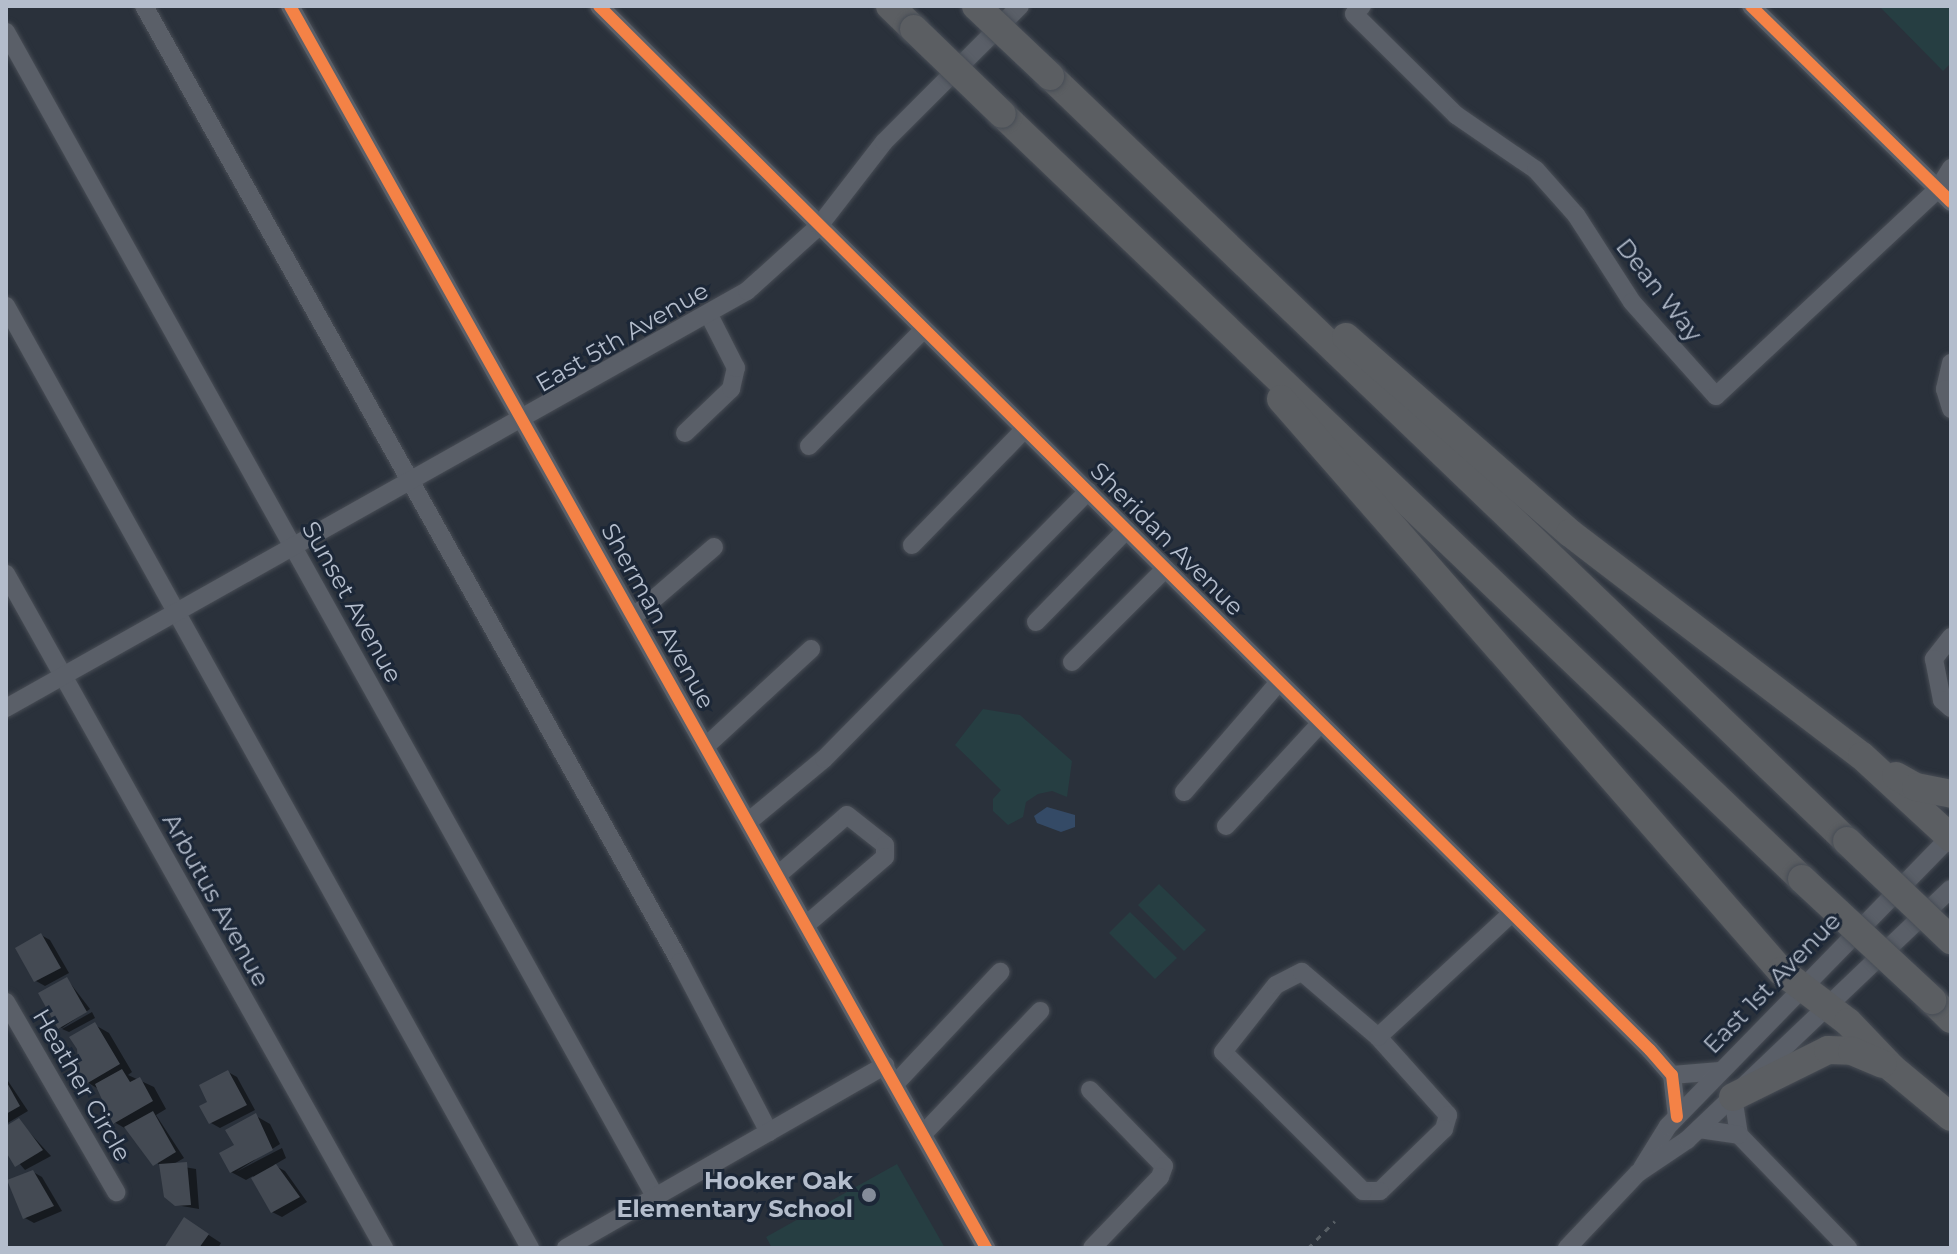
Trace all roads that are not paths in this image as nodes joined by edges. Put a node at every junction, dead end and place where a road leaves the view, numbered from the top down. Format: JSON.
{"nodes":[{"id":1,"x":144,"y":6,"type":"edge"},
{"id":2,"x":290,"y":6,"type":"edge"},
{"id":3,"x":599,"y":6,"type":"edge"},
{"id":4,"x":890,"y":6,"type":"edge"},
{"id":5,"x":976,"y":6,"type":"edge"},
{"id":6,"x":1020,"y":6,"type":"edge"},
{"id":7,"x":1362,"y":6,"type":"edge"},
{"id":8,"x":1751,"y":6,"type":"edge"},
{"id":9,"x":6,"y":32,"type":"edge"},
{"id":10,"x":1951,"y":168,"type":"edge"},
{"id":11,"x":1945,"y":196,"type":"edge"},
{"id":12,"x":819,"y":226,"type":"junction"},
{"id":13,"x":1272,"y":289,"type":"junction"},
{"id":14,"x":6,"y":306,"type":"edge"},
{"id":15,"x":709,"y":315,"type":"junction"},
{"id":16,"x":1223,"y":322,"type":"junction"},
{"id":17,"x":923,"y":330,"type":"junction"},
{"id":18,"x":1951,"y":363,"type":"edge"},
{"id":19,"x":1951,"y":409,"type":"edge"},
{"id":20,"x":523,"y":421,"type":"junction"},
{"id":21,"x":1024,"y":430,"type":"junction"},
{"id":22,"x":685,"y":433,"type":"dead end"},
{"id":23,"x":809,"y":446,"type":"dead end"},
{"id":24,"x":408,"y":484,"type":"junction"},
{"id":25,"x":1088,"y":491,"type":"junction"},
{"id":26,"x":1126,"y":530,"type":"junction"},
{"id":27,"x":912,"y":545,"type":"dead end"},
{"id":28,"x":295,"y":547,"type":"junction"},
{"id":29,"x":714,"y":547,"type":"dead end"},
{"id":30,"x":1165,"y":569,"type":"junction"},
{"id":31,"x":6,"y":574,"type":"edge"},
{"id":32,"x":177,"y":613,"type":"junction"},
{"id":33,"x":633,"y":617,"type":"junction"},
{"id":34,"x":1036,"y":622,"type":"dead end"},
{"id":35,"x":1951,"y":637,"type":"edge"},
{"id":36,"x":811,"y":649,"type":"dead end"},
{"id":37,"x":1072,"y":662,"type":"dead end"},
{"id":38,"x":63,"y":676,"type":"junction"},
{"id":39,"x":1279,"y":682,"type":"junction"},
{"id":40,"x":6,"y":708,"type":"edge"},
{"id":41,"x":1951,"y":708,"type":"edge"},
{"id":42,"x":1319,"y":725,"type":"junction"},
{"id":43,"x":706,"y":746,"type":"junction"},
{"id":44,"x":1862,"y":756,"type":"junction"},
{"id":45,"x":1184,"y":792,"type":"dead end"},
{"id":46,"x":1951,"y":794,"type":"edge"},
{"id":47,"x":748,"y":822,"type":"junction"},
{"id":48,"x":1226,"y":826,"type":"dead end"},
{"id":49,"x":1951,"y":837,"type":"edge"},
{"id":50,"x":778,"y":875,"type":"junction"},
{"id":51,"x":1951,"y":889,"type":"edge"},
{"id":52,"x":1511,"y":914,"type":"junction"},
{"id":53,"x":806,"y":925,"type":"junction"},
{"id":54,"x":1951,"y":940,"type":"edge"},
{"id":55,"x":1000,"y":972,"type":"dead end"},
{"id":56,"x":1801,"y":986,"type":"junction"},
{"id":57,"x":6,"y":1002,"type":"edge"},
{"id":58,"x":1828,"y":1008,"type":"junction"},
{"id":59,"x":1941,"y":1009,"type":"edge"},
{"id":60,"x":1040,"y":1011,"type":"dead end"},
{"id":61,"x":1378,"y":1037,"type":"junction"},
{"id":62,"x":885,"y":1065,"type":"junction"},
{"id":63,"x":1892,"y":1068,"type":"junction"},
{"id":64,"x":1720,"y":1071,"type":"junction"},
{"id":65,"x":1672,"y":1075,"type":"junction"},
{"id":66,"x":895,"y":1084,"type":"junction"},
{"id":67,"x":1090,"y":1090,"type":"dead end"},
{"id":68,"x":1733,"y":1097,"type":"junction"},
{"id":69,"x":1677,"y":1117,"type":"junction"},
{"id":70,"x":1951,"y":1117,"type":"edge"},
{"id":71,"x":1699,"y":1129,"type":"junction"},
{"id":72,"x":769,"y":1132,"type":"junction"},
{"id":73,"x":923,"y":1134,"type":"junction"},
{"id":74,"x":1739,"y":1135,"type":"junction"},
{"id":75,"x":1638,"y":1173,"type":"junction"},
{"id":76,"x":116,"y":1192,"type":"dead end"},
{"id":77,"x":655,"y":1196,"type":"junction"},
{"id":78,"x":384,"y":1248,"type":"edge"},
{"id":79,"x":530,"y":1248,"type":"edge"},
{"id":80,"x":566,"y":1248,"type":"edge"},
{"id":81,"x":986,"y":1248,"type":"edge"},
{"id":82,"x":1092,"y":1248,"type":"edge"},
{"id":83,"x":1567,"y":1248,"type":"edge"},
{"id":84,"x":1848,"y":1248,"type":"edge"}],
"edges":[{"from":1,"to":24,"type":"street"},
{"from":2,"to":20,"type":"street","name":"Sherman Avenue"},
{"from":3,"to":12,"type":"street","name":"Sheridan Avenue"},
{"from":4,"to":16,"type":"highway","bridge":true},
{"from":5,"to":13,"type":"highway","bridge":true},
{"from":6,"to":12,"type":"street","name":"East 5th Avenue"},
{"from":7,"to":11,"type":"street","name":"Dean Way"},
{"from":8,"to":11,"type":"street"},
{"from":9,"to":28,"type":"street","name":"Sunset Avenue"},
{"from":10,"to":11,"type":"street"},
{"from":12,"to":15,"type":"street","name":"East 5th Avenue"},
{"from":12,"to":17,"type":"street","name":"Sheridan Avenue"},
{"from":13,"to":44,"type":"highway"},
{"from":13,"to":54,"type":"highway","bridge":true},
{"from":14,"to":32,"type":"street"},
{"from":15,"to":20,"type":"street","name":"East 5th Avenue"},
{"from":15,"to":22,"type":"street"},
{"from":16,"to":56,"type":"highway"},
{"from":16,"to":59,"type":"highway","bridge":true},
{"from":17,"to":21,"type":"street","name":"Sheridan Avenue"},
{"from":17,"to":23,"type":"street"},
{"from":18,"to":19,"type":"street"},
{"from":20,"to":24,"type":"street","name":"East 5th Avenue"},
{"from":20,"to":33,"type":"street","name":"Sherman Avenue"},
{"from":21,"to":25,"type":"street","name":"Sheridan Avenue"},
{"from":21,"to":27,"type":"street"},
{"from":24,"to":28,"type":"street","name":"East 5th Avenue"},
{"from":24,"to":72,"type":"street"},
{"from":25,"to":26,"type":"street","name":"Sheridan Avenue"},
{"from":25,"to":47,"type":"street"},
{"from":26,"to":30,"type":"street","name":"Sheridan Avenue"},
{"from":26,"to":34,"type":"street"},
{"from":28,"to":32,"type":"street","name":"East 5th Avenue"},
{"from":28,"to":77,"type":"street","name":"Sunset Avenue"},
{"from":29,"to":33,"type":"street"},
{"from":30,"to":37,"type":"street"},
{"from":30,"to":39,"type":"street","name":"Sheridan Avenue"},
{"from":31,"to":38,"type":"street","name":"Arbutus Avenue"},
{"from":32,"to":38,"type":"street","name":"East 5th Avenue"},
{"from":32,"to":79,"type":"street"},
{"from":33,"to":43,"type":"street","name":"Sherman Avenue"},
{"from":35,"to":41,"type":"street"},
{"from":36,"to":43,"type":"street"},
{"from":38,"to":40,"type":"street","name":"East 5th Avenue"},
{"from":38,"to":78,"type":"street","name":"Arbutus Avenue"},
{"from":39,"to":42,"type":"street","name":"Sheridan Avenue"},
{"from":39,"to":45,"type":"street"},
{"from":42,"to":48,"type":"street"},
{"from":42,"to":52,"type":"street","name":"Sheridan Avenue"},
{"from":43,"to":47,"type":"street","name":"Sherman Avenue"},
{"from":44,"to":46,"type":"highway"},
{"from":44,"to":49,"type":"highway"},
{"from":47,"to":50,"type":"street","name":"Sherman Avenue"},
{"from":49,"to":56,"type":"street","name":"East 1st Avenue"},
{"from":50,"to":53,"type":"street","name":"Sherman Avenue"},
{"from":50,"to":53,"type":"street"},
{"from":51,"to":58,"type":"street","name":"East 1st Avenue"},
{"from":52,"to":61,"type":"street"},
{"from":52,"to":65,"type":"street","name":"Sheridan Avenue"},
{"from":53,"to":62,"type":"street","name":"Sherman Avenue"},
{"from":55,"to":66,"type":"street"},
{"from":56,"to":58,"type":"highway"},
{"from":56,"to":64,"type":"street","name":"East 1st Avenue"},
{"from":57,"to":76,"type":"street","name":"Heather Circle"},
{"from":58,"to":63,"type":"highway"},
{"from":58,"to":68,"type":"street","name":"East 1st Avenue"},
{"from":60,"to":73,"type":"street"},
{"from":61,"to":61,"type":"street"},
{"from":62,"to":66,"type":"street","name":"Sherman Avenue"},
{"from":62,"to":72,"type":"street"},
{"from":63,"to":68,"type":"highway"},
{"from":63,"to":70,"type":"highway"},
{"from":64,"to":65,"type":"street"},
{"from":64,"to":69,"type":"street","name":"East 1st Avenue"},
{"from":65,"to":69,"type":"street"},
{"from":66,"to":73,"type":"street","name":"Sherman Avenue"},
{"from":67,"to":82,"type":"street"},
{"from":68,"to":71,"type":"street","name":"East 1st Avenue"},
{"from":68,"to":74,"type":"street"},
{"from":69,"to":75,"type":"street","name":"East 1st Avenue"},
{"from":71,"to":74,"type":"street"},
{"from":71,"to":75,"type":"street","name":"East 1st Avenue"},
{"from":72,"to":77,"type":"street"},
{"from":73,"to":81,"type":"street","name":"Sherman Avenue"},
{"from":74,"to":84,"type":"street"},
{"from":75,"to":83,"type":"street","name":"East 1st Avenue"},
{"from":77,"to":80,"type":"street"}]}
